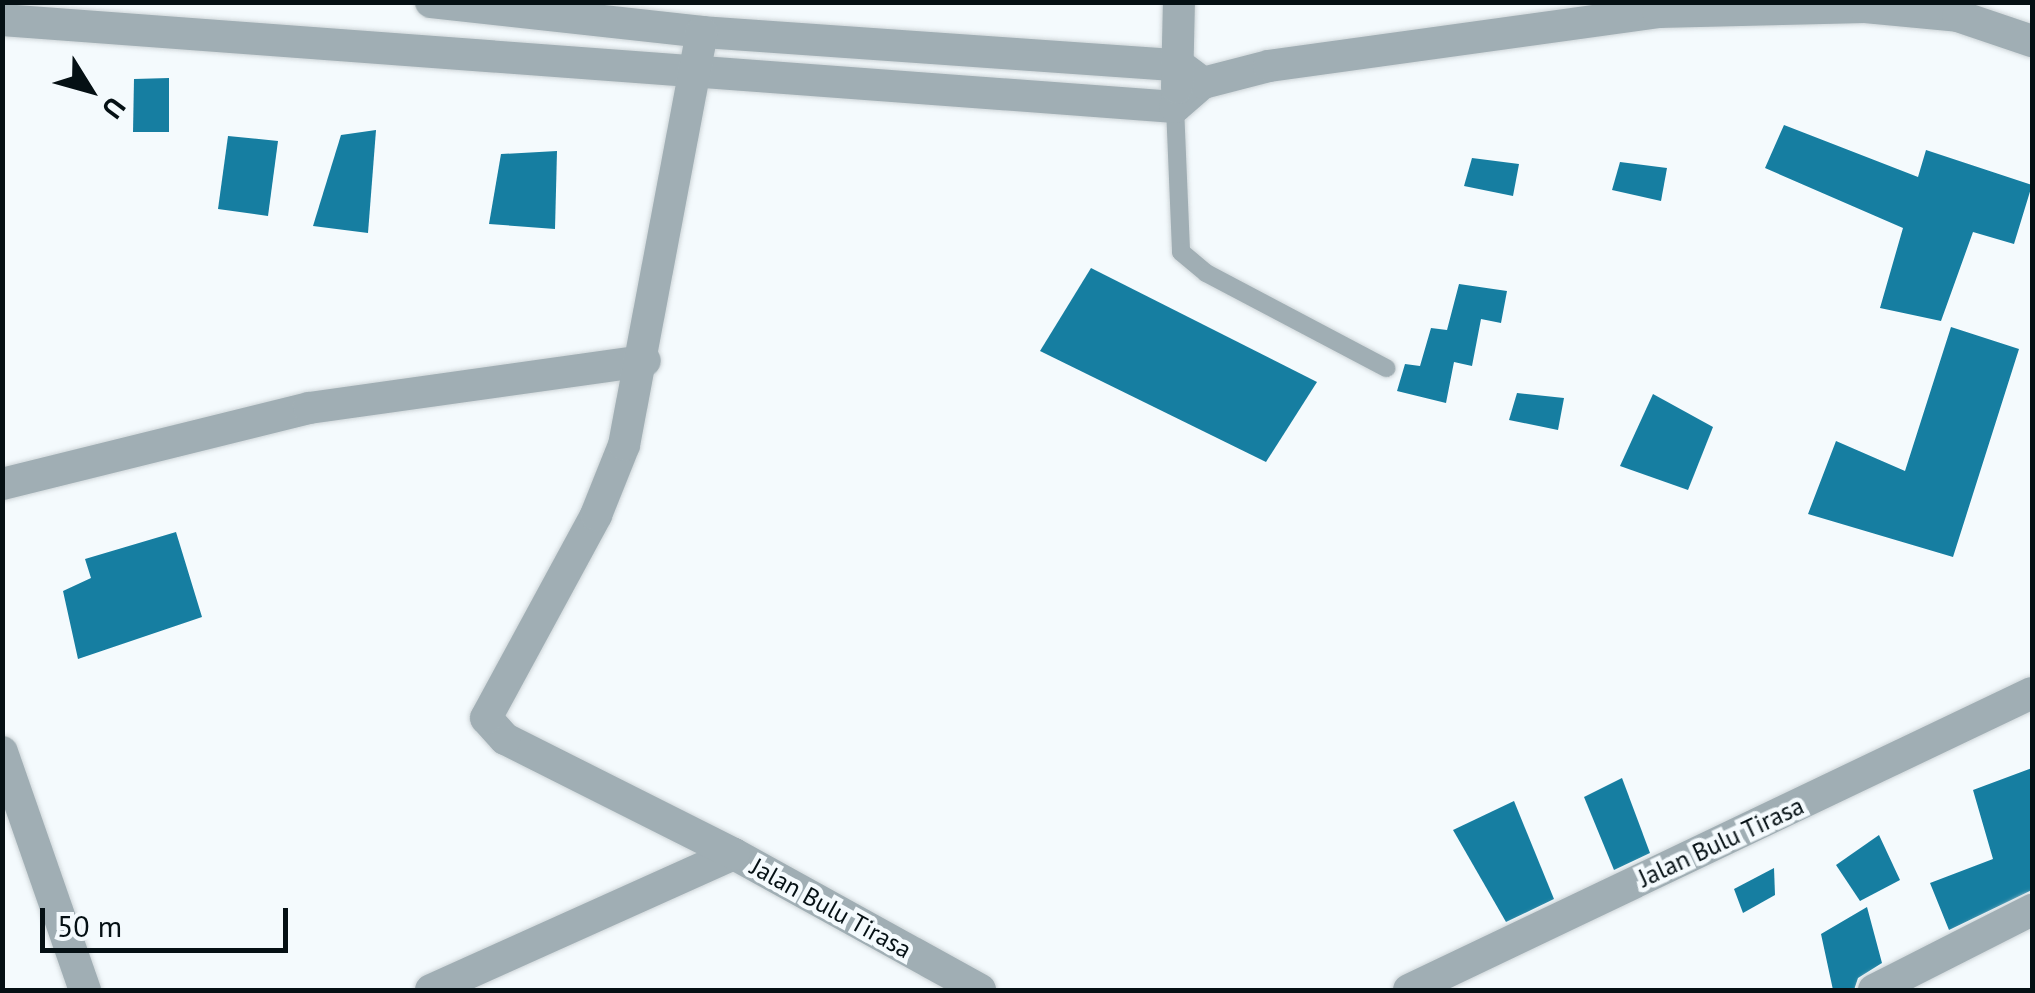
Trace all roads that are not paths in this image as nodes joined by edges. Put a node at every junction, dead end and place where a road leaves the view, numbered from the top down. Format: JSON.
{"nodes":[{"id":1,"x":431,"y":2,"type":"edge"},
{"id":2,"x":1179,"y":2,"type":"edge"},
{"id":3,"x":2,"y":20,"type":"edge"},
{"id":4,"x":702,"y":32,"type":"junction"},
{"id":5,"x":2032,"y":42,"type":"edge"},
{"id":6,"x":1187,"y":63,"type":"junction"},
{"id":7,"x":700,"y":72,"type":"junction"},
{"id":8,"x":1175,"y":107,"type":"junction"},
{"id":9,"x":645,"y":360,"type":"junction"},
{"id":10,"x":1386,"y":368,"type":"dead end"},
{"id":11,"x":2,"y":484,"type":"edge"},
{"id":12,"x":2032,"y":693,"type":"edge"},
{"id":13,"x":2,"y":752,"type":"edge"},
{"id":14,"x":734,"y":854,"type":"junction"},
{"id":15,"x":2032,"y":910,"type":"edge"},
{"id":16,"x":86,"y":990,"type":"edge"},
{"id":17,"x":432,"y":990,"type":"edge"},
{"id":18,"x":980,"y":990,"type":"edge"},
{"id":19,"x":1409,"y":990,"type":"edge"},
{"id":20,"x":1874,"y":990,"type":"edge"}],
"edges":[{"from":1,"to":4,"type":"street"},
{"from":2,"to":6,"type":"street"},
{"from":3,"to":7,"type":"street"},
{"from":4,"to":6,"type":"street"},
{"from":4,"to":7,"type":"street"},
{"from":5,"to":6,"type":"street"},
{"from":6,"to":8,"type":"street"},
{"from":7,"to":8,"type":"street"},
{"from":7,"to":9,"type":"street"},
{"from":8,"to":10,"type":"lane"},
{"from":9,"to":11,"type":"street"},
{"from":9,"to":14,"type":"street","name":"Jalan Bulu Tirasa"},
{"from":12,"to":19,"type":"street","name":"Jalan Bulu Tirasa"},
{"from":13,"to":16,"type":"street"},
{"from":14,"to":17,"type":"street"},
{"from":14,"to":18,"type":"street","name":"Jalan Bulu Tirasa"},
{"from":15,"to":20,"type":"street"}]}
